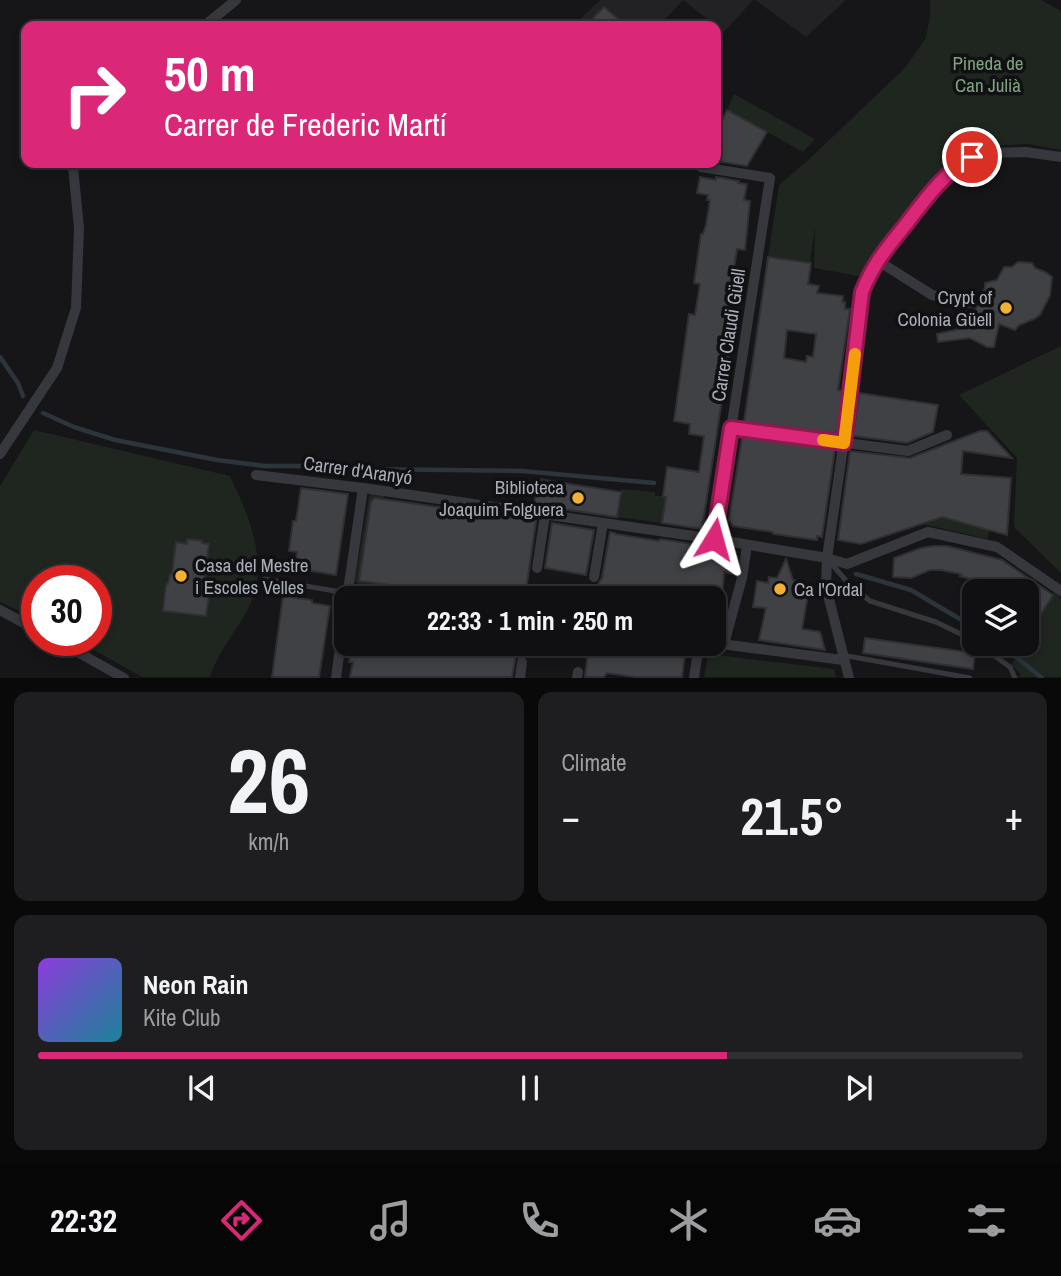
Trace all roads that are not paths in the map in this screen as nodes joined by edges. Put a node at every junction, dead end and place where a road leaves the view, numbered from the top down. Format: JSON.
{"nodes":[{"id":1,"x":236,"y":0,"type":"edge"},
{"id":2,"x":210,"y":21,"type":"edge"},
{"id":3,"x":1061,"y":157,"type":"edge"},
{"id":4,"x":73,"y":168,"type":"edge"},
{"id":5,"x":707,"y":168,"type":"edge"},
{"id":6,"x":883,"y":264,"type":"dead end"},
{"id":7,"x":970,"y":303,"type":"dead end"},
{"id":8,"x":731,"y":428,"type":"junction"},
{"id":9,"x":947,"y":435,"type":"dead end"},
{"id":10,"x":844,"y":443,"type":"junction"},
{"id":11,"x":0,"y":454,"type":"edge"},
{"id":12,"x":256,"y":475,"type":"dead end"},
{"id":13,"x":363,"y":488,"type":"junction"},
{"id":14,"x":545,"y":515,"type":"junction"},
{"id":15,"x":603,"y":523,"type":"junction"},
{"id":16,"x":714,"y":539,"type":"junction"},
{"id":17,"x":747,"y":545,"type":"junction"},
{"id":18,"x":827,"y":558,"type":"junction"},
{"id":19,"x":537,"y":568,"type":"dead end"},
{"id":20,"x":594,"y":577,"type":"dead end"},
{"id":21,"x":264,"y":579,"type":"dead end"},
{"id":22,"x":349,"y":586,"type":"edge"},
{"id":23,"x":1061,"y":591,"type":"edge"},
{"id":24,"x":334,"y":595,"type":"edge"},
{"id":25,"x":0,"y":610,"type":"edge"},
{"id":26,"x":21,"y":621,"type":"edge"},
{"id":27,"x":726,"y":624,"type":"edge"},
{"id":28,"x":962,"y":635,"type":"edge"},
{"id":29,"x":726,"y":645,"type":"edge"},
{"id":30,"x":85,"y":656,"type":"edge"},
{"id":31,"x":339,"y":656,"type":"edge"},
{"id":32,"x":697,"y":656,"type":"edge"},
{"id":33,"x":995,"y":656,"type":"edge"},
{"id":34,"x":843,"y":658,"type":"junction"},
{"id":35,"x":522,"y":662,"type":"dead end"},
{"id":36,"x":124,"y":677,"type":"edge"},
{"id":37,"x":336,"y":677,"type":"edge"},
{"id":38,"x":520,"y":677,"type":"edge"},
{"id":39,"x":694,"y":677,"type":"edge"},
{"id":40,"x":849,"y":677,"type":"edge"},
{"id":41,"x":970,"y":677,"type":"edge"},
{"id":42,"x":1015,"y":677,"type":"edge"}],
"edges":[{"from":1,"to":2,"type":"street"},
{"from":3,"to":10,"type":"street"},
{"from":4,"to":11,"type":"street"},
{"from":5,"to":8,"type":"street","name":"Carrer Claudi Güell"},
{"from":6,"to":7,"type":"street"},
{"from":8,"to":10,"type":"street"},
{"from":8,"to":16,"type":"street","name":"Carrer Claudi Güell"},
{"from":9,"to":10,"type":"street"},
{"from":10,"to":18,"type":"street"},
{"from":12,"to":13,"type":"street","name":"Carrer d'Aranyó"},
{"from":13,"to":14,"type":"street","name":"Carrer d'Aranyó"},
{"from":13,"to":22,"type":"street"},
{"from":14,"to":15,"type":"street","name":"Carrer d'Aranyó"},
{"from":14,"to":19,"type":"street"},
{"from":15,"to":16,"type":"street","name":"Carrer d'Aranyó"},
{"from":15,"to":20,"type":"street"},
{"from":16,"to":17,"type":"street","name":"Carrer d'Aranyó"},
{"from":17,"to":18,"type":"street","name":"Carrer d'Aranyó"},
{"from":17,"to":27,"type":"street"},
{"from":18,"to":23,"type":"street","name":"Carrer d'Aranyó"},
{"from":18,"to":28,"type":"lane"},
{"from":18,"to":34,"type":"street"},
{"from":21,"to":24,"type":"lane"},
{"from":25,"to":26,"type":"street"},
{"from":29,"to":34,"type":"street"},
{"from":30,"to":36,"type":"street"},
{"from":31,"to":37,"type":"street"},
{"from":32,"to":39,"type":"street"},
{"from":33,"to":42,"type":"lane"},
{"from":34,"to":40,"type":"street"},
{"from":34,"to":41,"type":"lane"},
{"from":35,"to":38,"type":"street"}]}
